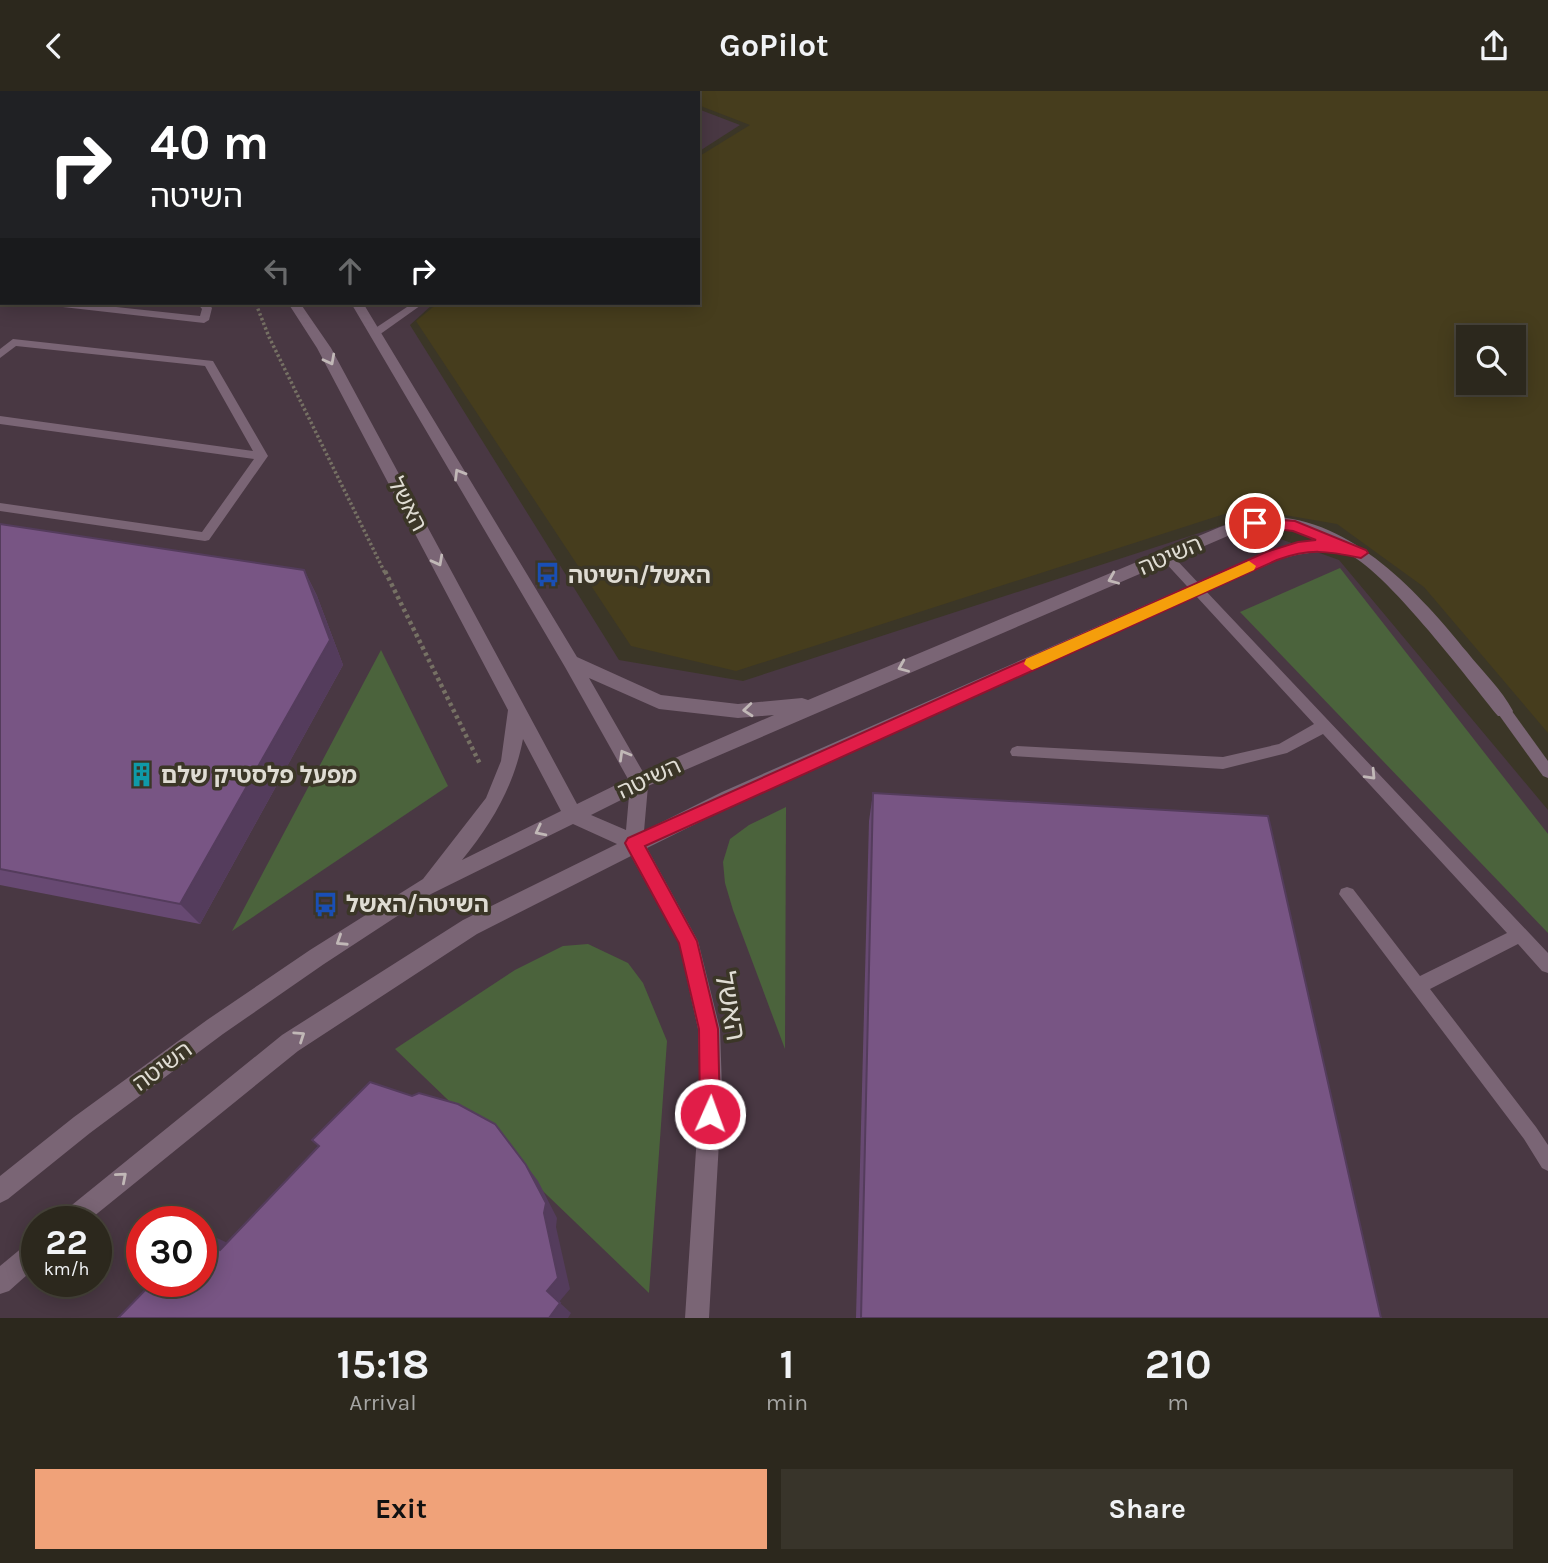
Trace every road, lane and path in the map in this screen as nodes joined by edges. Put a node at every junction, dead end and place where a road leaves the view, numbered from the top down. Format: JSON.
{"nodes":[{"id":1,"x":72,"y":305,"type":"edge"},
{"id":2,"x":204,"y":305,"type":"edge"},
{"id":3,"x":256,"y":305,"type":"edge"},
{"id":4,"x":295,"y":305,"type":"edge"},
{"id":5,"x":358,"y":305,"type":"edge"},
{"id":6,"x":416,"y":305,"type":"edge"},
{"id":7,"x":375,"y":333,"type":"junction"},
{"id":8,"x":0,"y":355,"type":"edge"},
{"id":9,"x":0,"y":420,"type":"edge"},
{"id":10,"x":262,"y":456,"type":"junction"},
{"id":11,"x":0,"y":507,"type":"edge"},
{"id":12,"x":1361,"y":553,"type":"junction"},
{"id":13,"x":1166,"y":557,"type":"junction"},
{"id":14,"x":1197,"y":590,"type":"junction"},
{"id":15,"x":571,"y":661,"type":"junction"},
{"id":16,"x":816,"y":704,"type":"junction"},
{"id":17,"x":517,"y":707,"type":"junction"},
{"id":18,"x":1504,"y":711,"type":"joint"},
{"id":19,"x":1324,"y":726,"type":"junction"},
{"id":20,"x":1017,"y":752,"type":"dead end"},
{"id":21,"x":1548,"y":772,"type":"edge"},
{"id":22,"x":639,"y":782,"type":"junction"},
{"id":23,"x":496,"y":797,"type":"junction"},
{"id":24,"x":573,"y":815,"type":"junction"},
{"id":25,"x":634,"y":843,"type":"junction"},
{"id":26,"x":424,"y":888,"type":"junction"},
{"id":27,"x":1348,"y":894,"type":"dead end"},
{"id":28,"x":1520,"y":935,"type":"junction"},
{"id":29,"x":1548,"y":965,"type":"edge"},
{"id":30,"x":1418,"y":986,"type":"junction"},
{"id":31,"x":1548,"y":1162,"type":"edge"},
{"id":32,"x":0,"y":1191,"type":"edge"},
{"id":33,"x":88,"y":1206,"type":"edge"},
{"id":34,"x":21,"y":1264,"type":"edge"},
{"id":35,"x":0,"y":1282,"type":"edge"},
{"id":36,"x":696,"y":1318,"type":"edge"}],
"edges":[{"from":1,"to":2,"type":"lane"},
{"from":3,"to":23,"type":"path"},
{"from":4,"to":17,"type":"street","name":"האשל","one_way":true},
{"from":5,"to":7,"type":"street"},
{"from":6,"to":7,"type":"lane"},
{"from":15,"to":7,"type":"street","one_way":true},
{"from":8,"to":10,"type":"lane"},
{"from":9,"to":10,"type":"lane"},
{"from":10,"to":11,"type":"lane"},
{"from":12,"to":13,"type":"street","name":"השיטה"},
{"from":12,"to":14,"type":"street","name":"השיטה"},
{"from":12,"to":18,"type":"street"},
{"from":13,"to":14,"type":"lane"},
{"from":13,"to":16,"type":"street","name":"השיטה","one_way":true},
{"from":14,"to":19,"type":"lane"},
{"from":14,"to":25,"type":"street","name":"השיטה"},
{"from":16,"to":15,"type":"street","one_way":true},
{"from":22,"to":15,"type":"street","one_way":true},
{"from":16,"to":22,"type":"street","name":"השיטה"},
{"from":17,"to":23,"type":"street"},
{"from":17,"to":24,"type":"street","name":"האשל"},
{"from":18,"to":21,"type":"lane"},
{"from":19,"to":20,"type":"lane"},
{"from":19,"to":28,"type":"lane","one_way":true},
{"from":22,"to":24,"type":"street","name":"השיטה"},
{"from":22,"to":25,"type":"street"},
{"from":23,"to":26,"type":"street"},
{"from":24,"to":25,"type":"street"},
{"from":24,"to":26,"type":"street","name":"השיטה","one_way":true},
{"from":33,"to":25,"type":"street","name":"השיטה","one_way":true},
{"from":25,"to":36,"type":"street","name":"האשל"},
{"from":26,"to":32,"type":"street","name":"השיטה","one_way":true},
{"from":27,"to":30,"type":"lane"},
{"from":28,"to":29,"type":"lane"},
{"from":28,"to":30,"type":"lane"},
{"from":30,"to":31,"type":"lane"},
{"from":34,"to":35,"type":"street"}]}
